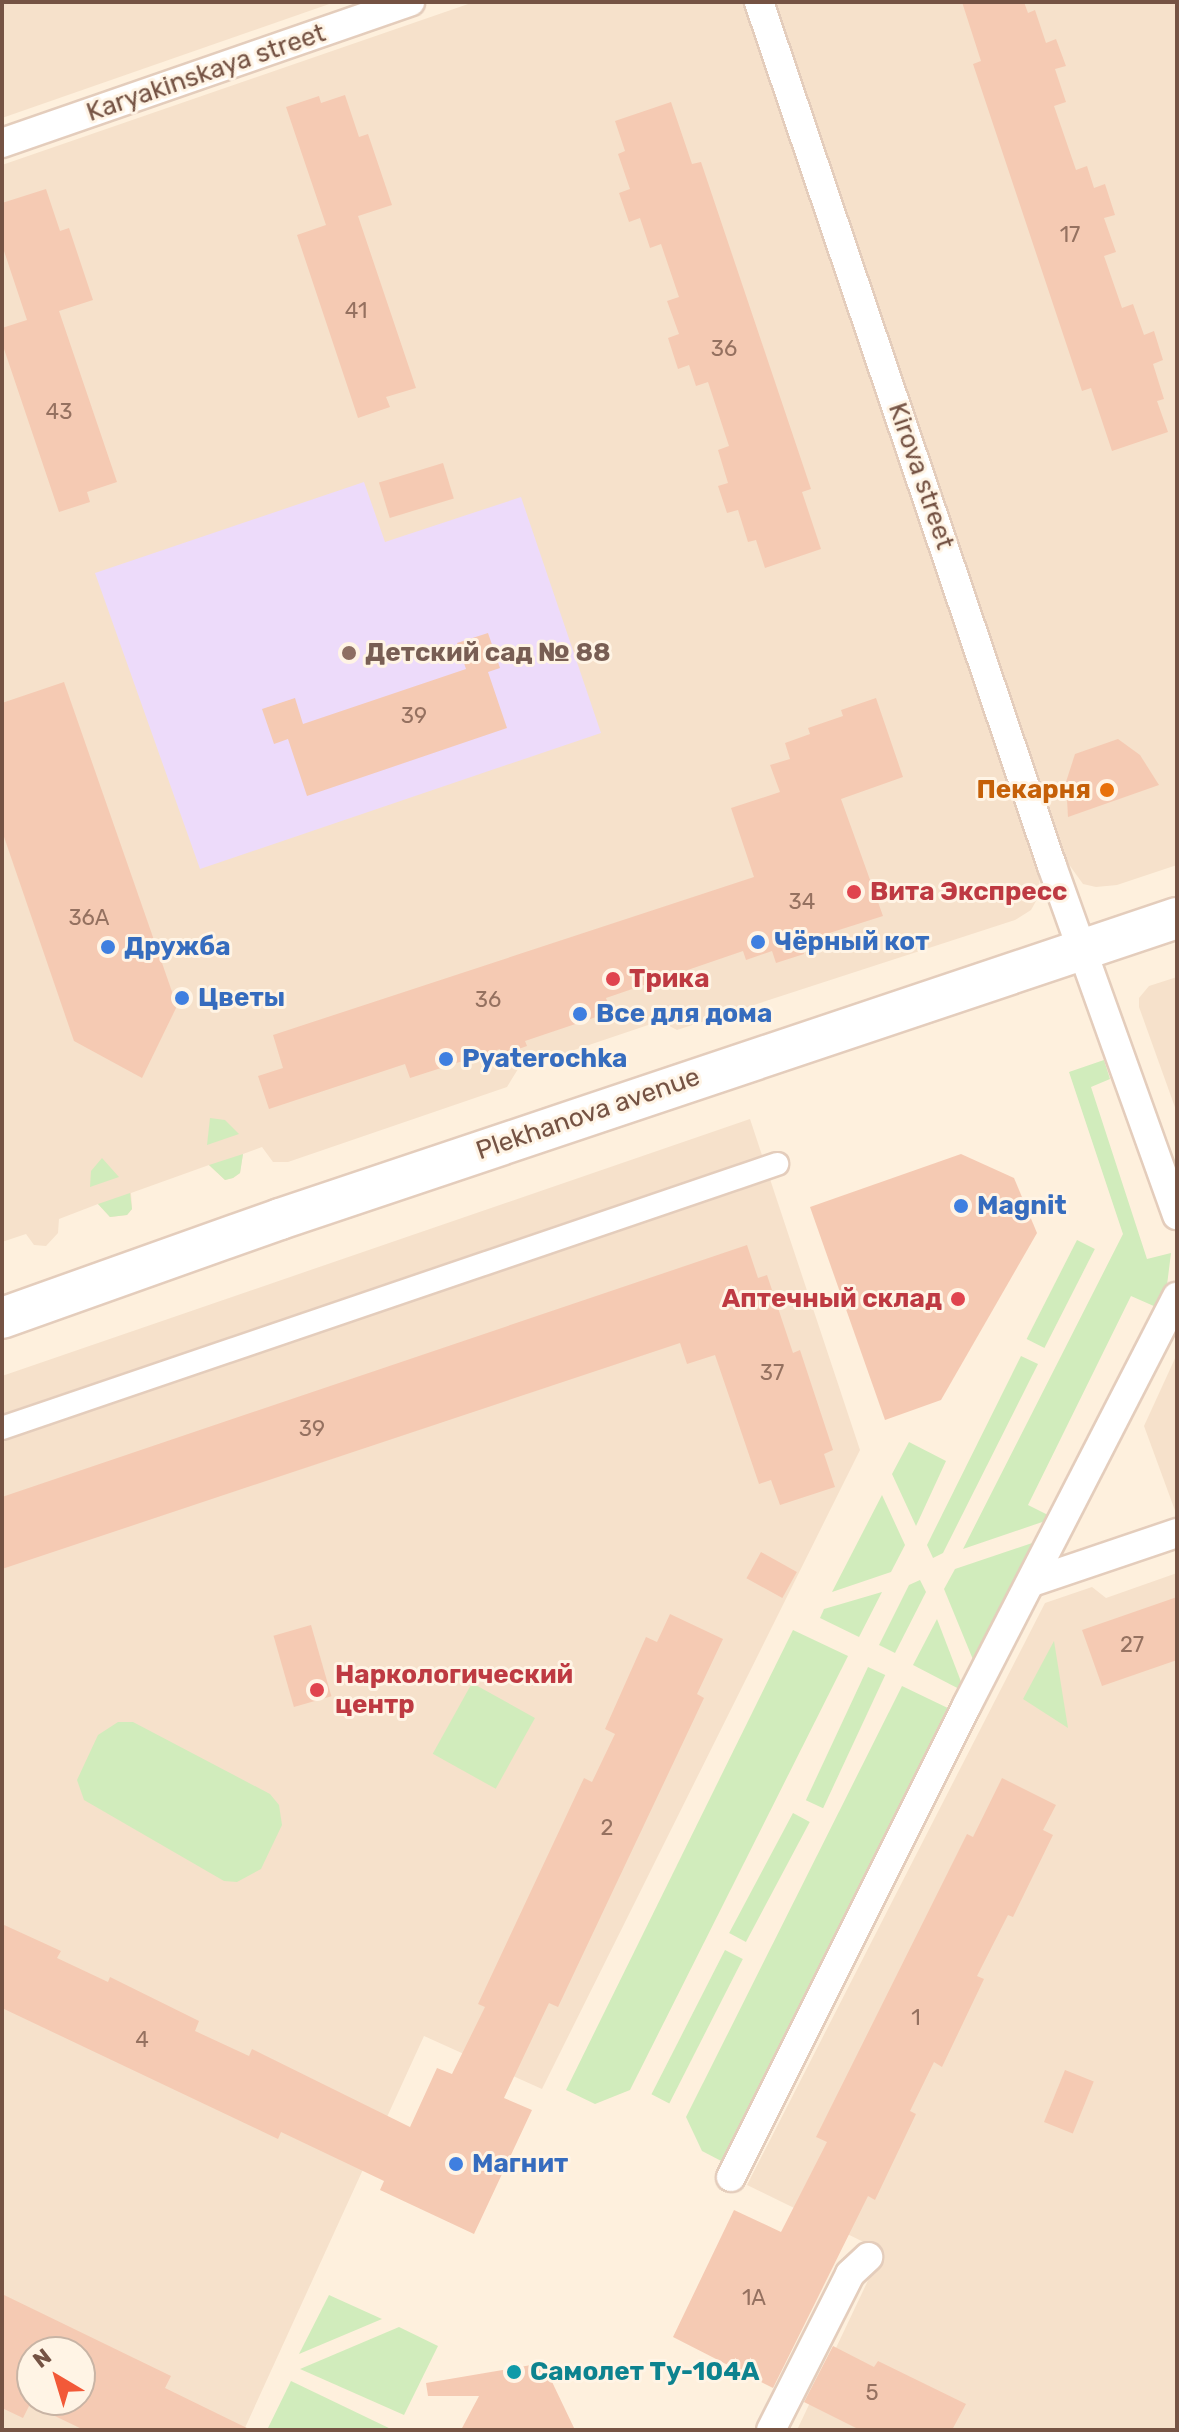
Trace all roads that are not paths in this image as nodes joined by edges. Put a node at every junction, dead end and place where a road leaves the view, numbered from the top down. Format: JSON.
{"nodes":[{"id":1,"x":410,"y":2,"type":"edge"},
{"id":2,"x":759,"y":2,"type":"edge"},
{"id":3,"x":2,"y":143,"type":"edge"},
{"id":4,"x":1177,"y":918,"type":"edge"},
{"id":5,"x":1081,"y":950,"type":"junction"},
{"id":6,"x":777,"y":1164,"type":"dead end"},
{"id":7,"x":1177,"y":1215,"type":"edge"},
{"id":8,"x":1177,"y":1297,"type":"edge"},
{"id":9,"x":2,"y":1318,"type":"edge"},
{"id":10,"x":2,"y":1428,"type":"edge"},
{"id":11,"x":1177,"y":1533,"type":"edge"},
{"id":12,"x":1032,"y":1582,"type":"junction"},
{"id":13,"x":731,"y":2177,"type":"dead end"},
{"id":14,"x":868,"y":2257,"type":"dead end"},
{"id":15,"x":771,"y":2430,"type":"edge"}],
"edges":[{"from":1,"to":3,"type":"street","name":"Karyakinskaya street"},
{"from":2,"to":5,"type":"street","name":"Kirova street"},
{"from":4,"to":5,"type":"main road","name":"Plekhanova avenue"},
{"from":5,"to":7,"type":"street","name":"Kirova street"},
{"from":5,"to":9,"type":"main road","name":"Plekhanova avenue"},
{"from":6,"to":10,"type":"street"},
{"from":8,"to":12,"type":"street"},
{"from":11,"to":12,"type":"street"},
{"from":12,"to":13,"type":"street"},
{"from":14,"to":15,"type":"street"}]}
